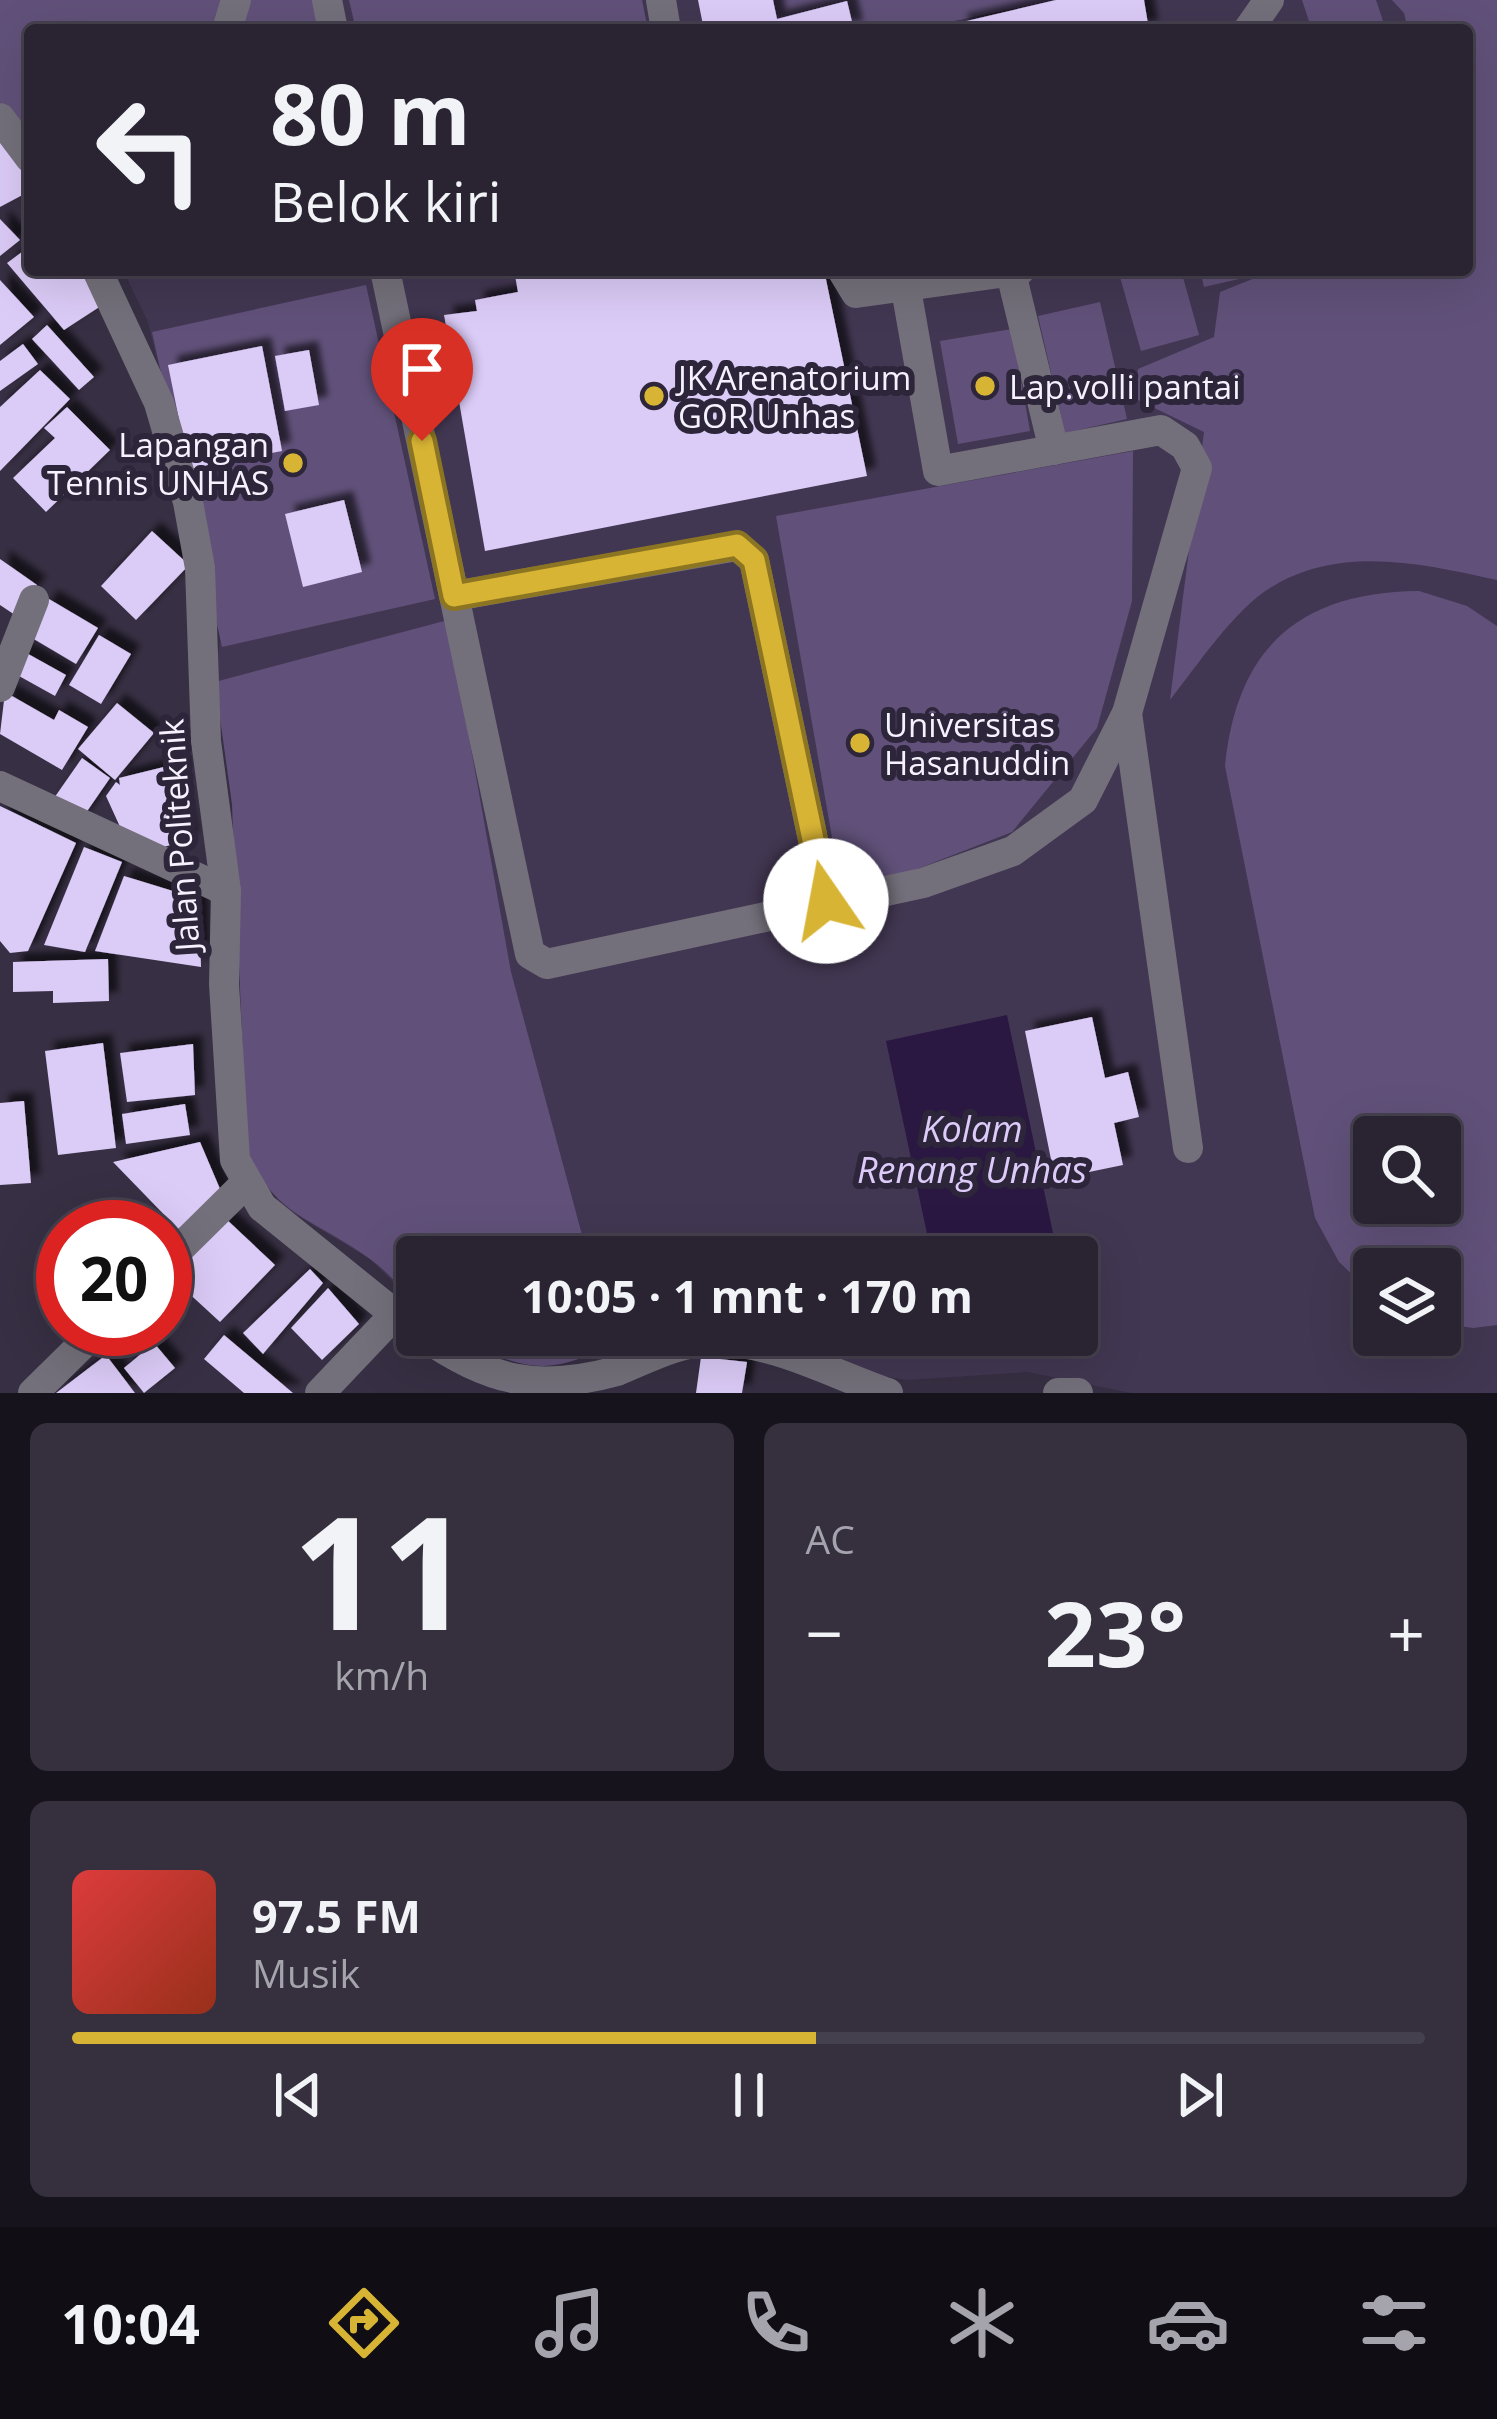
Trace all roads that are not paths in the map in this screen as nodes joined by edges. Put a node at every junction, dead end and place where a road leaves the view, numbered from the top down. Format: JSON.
{"nodes":[{"id":1,"x":0,"y":118,"type":"edge"},
{"id":2,"x":24,"y":150,"type":"edge"},
{"id":3,"x":100,"y":276,"type":"edge"},
{"id":4,"x":391,"y":276,"type":"edge"},
{"id":5,"x":846,"y":276,"type":"edge"},
{"id":6,"x":985,"y":276,"type":"edge"},
{"id":7,"x":1017,"y":276,"type":"edge"},
{"id":8,"x":906,"y":289,"type":"junction"},
{"id":9,"x":1054,"y":450,"type":"junction"},
{"id":10,"x":454,"y":596,"type":"junction"},
{"id":11,"x":34,"y":600,"type":"dead end"},
{"id":12,"x":0,"y":687,"type":"edge"},
{"id":13,"x":1127,"y":713,"type":"junction"},
{"id":14,"x":0,"y":786,"type":"edge"},
{"id":15,"x":226,"y":891,"type":"junction"},
{"id":16,"x":826,"y":901,"type":"junction"},
{"id":17,"x":1188,"y":1148,"type":"dead end"},
{"id":18,"x":245,"y":1184,"type":"junction"},
{"id":19,"x":192,"y":1236,"type":"edge"},
{"id":20,"x":396,"y":1314,"type":"edge"},
{"id":21,"x":396,"y":1338,"type":"edge"},
{"id":22,"x":71,"y":1356,"type":"edge"},
{"id":23,"x":455,"y":1356,"type":"edge"},
{"id":24,"x":653,"y":1356,"type":"edge"},
{"id":25,"x":789,"y":1356,"type":"edge"},
{"id":26,"x":33,"y":1393,"type":"edge"},
{"id":27,"x":320,"y":1393,"type":"edge"},
{"id":28,"x":889,"y":1393,"type":"edge"},
{"id":29,"x":1058,"y":1393,"type":"edge"},
{"id":30,"x":1078,"y":1393,"type":"edge"}],
"edges":[{"from":1,"to":2,"type":"street"},
{"from":3,"to":15,"type":"street","name":"Jalan Politeknik"},
{"from":4,"to":10,"type":"street"},
{"from":5,"to":8,"type":"street"},
{"from":6,"to":8,"type":"street"},
{"from":7,"to":9,"type":"street"},
{"from":8,"to":9,"type":"street"},
{"from":9,"to":13,"type":"street"},
{"from":10,"to":16,"type":"street"},
{"from":10,"to":16,"type":"street"},
{"from":11,"to":12,"type":"street"},
{"from":13,"to":16,"type":"street"},
{"from":13,"to":17,"type":"street"},
{"from":14,"to":15,"type":"street"},
{"from":15,"to":18,"type":"street","name":"Jalan Politeknik"},
{"from":18,"to":19,"type":"street"},
{"from":18,"to":20,"type":"street"},
{"from":21,"to":27,"type":"street"},
{"from":22,"to":26,"type":"street"},
{"from":23,"to":24,"type":"street"},
{"from":25,"to":28,"type":"street"},
{"from":29,"to":30,"type":"street"}]}
